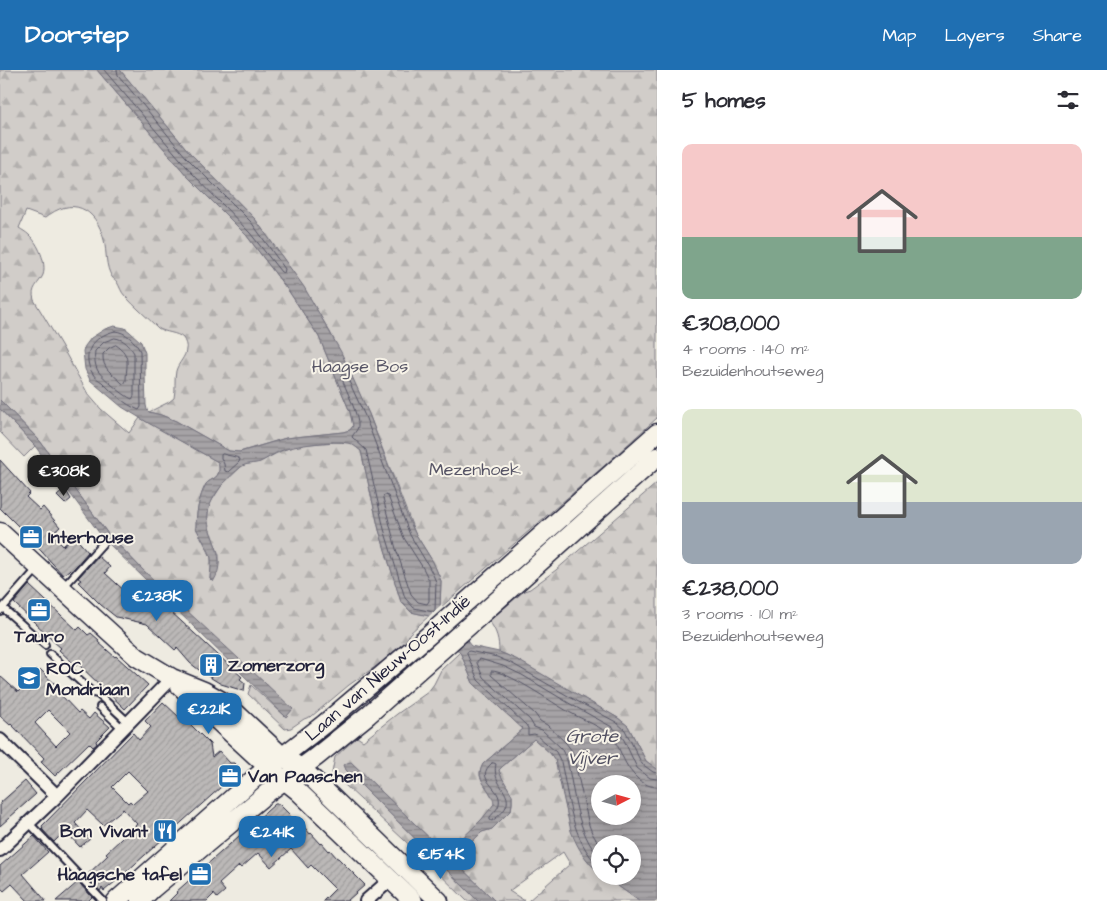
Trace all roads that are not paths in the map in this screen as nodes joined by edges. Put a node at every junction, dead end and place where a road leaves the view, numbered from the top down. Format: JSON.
{"nodes":[{"id":1,"x":657,"y":433,"type":"edge"},
{"id":2,"x":657,"y":457,"type":"edge"},
{"id":3,"x":0,"y":532,"type":"edge"},
{"id":4,"x":104,"y":542,"type":"dead end"},
{"id":5,"x":39,"y":567,"type":"junction"},
{"id":6,"x":67,"y":583,"type":"dead end"},
{"id":7,"x":2,"y":610,"type":"edge"},
{"id":8,"x":45,"y":645,"type":"dead end"},
{"id":9,"x":50,"y":654,"type":"dead end"},
{"id":10,"x":172,"y":678,"type":"junction"},
{"id":11,"x":100,"y":707,"type":"dead end"},
{"id":12,"x":126,"y":726,"type":"junction"},
{"id":13,"x":0,"y":740,"type":"edge"},
{"id":14,"x":283,"y":756,"type":"junction"},
{"id":15,"x":269,"y":768,"type":"junction"},
{"id":16,"x":301,"y":768,"type":"junction"},
{"id":17,"x":284,"y":780,"type":"junction"},
{"id":18,"x":57,"y":796,"type":"junction"},
{"id":19,"x":29,"y":823,"type":"junction"},
{"id":20,"x":0,"y":850,"type":"edge"},
{"id":21,"x":391,"y":879,"type":"junction"},
{"id":22,"x":103,"y":901,"type":"edge"},
{"id":23,"x":116,"y":901,"type":"edge"},
{"id":24,"x":140,"y":901,"type":"edge"},
{"id":25,"x":366,"y":901,"type":"edge"},
{"id":26,"x":414,"y":901,"type":"edge"},
{"id":27,"x":439,"y":901,"type":"edge"}],
"edges":[{"from":1,"to":14,"type":"main road","name":"Laan van Nieuw-Oost-Indië"},
{"from":2,"to":16,"type":"main road","name":"Laan van Nieuw-Oost-Indië"},
{"from":3,"to":5,"type":"main road"},
{"from":4,"to":6,"type":"lane"},
{"from":5,"to":7,"type":"lane"},
{"from":5,"to":10,"type":"main road"},
{"from":7,"to":8,"type":"lane"},
{"from":9,"to":12,"type":"lane"},
{"from":10,"to":12,"type":"street"},
{"from":10,"to":14,"type":"main road"},
{"from":10,"to":15,"type":"main road"},
{"from":11,"to":12,"type":"lane"},
{"from":12,"to":18,"type":"street"},
{"from":13,"to":18,"type":"street"},
{"from":14,"to":15,"type":"main road","name":"Laan van Nieuw-Oost-Indië"},
{"from":14,"to":16,"type":"main road"},
{"from":15,"to":17,"type":"main road"},
{"from":15,"to":23,"type":"main road","name":"Laan van Nieuw-Oost-Indië"},
{"from":16,"to":17,"type":"main road","name":"Laan van Nieuw-Oost-Indië"},
{"from":16,"to":27,"type":"main road"},
{"from":17,"to":21,"type":"main road"},
{"from":17,"to":24,"type":"main road","name":"Laan van Nieuw-Oost-Indië"},
{"from":18,"to":19,"type":"street"},
{"from":19,"to":20,"type":"street"},
{"from":19,"to":22,"type":"lane"},
{"from":21,"to":25,"type":"street"},
{"from":21,"to":26,"type":"main road"}]}
